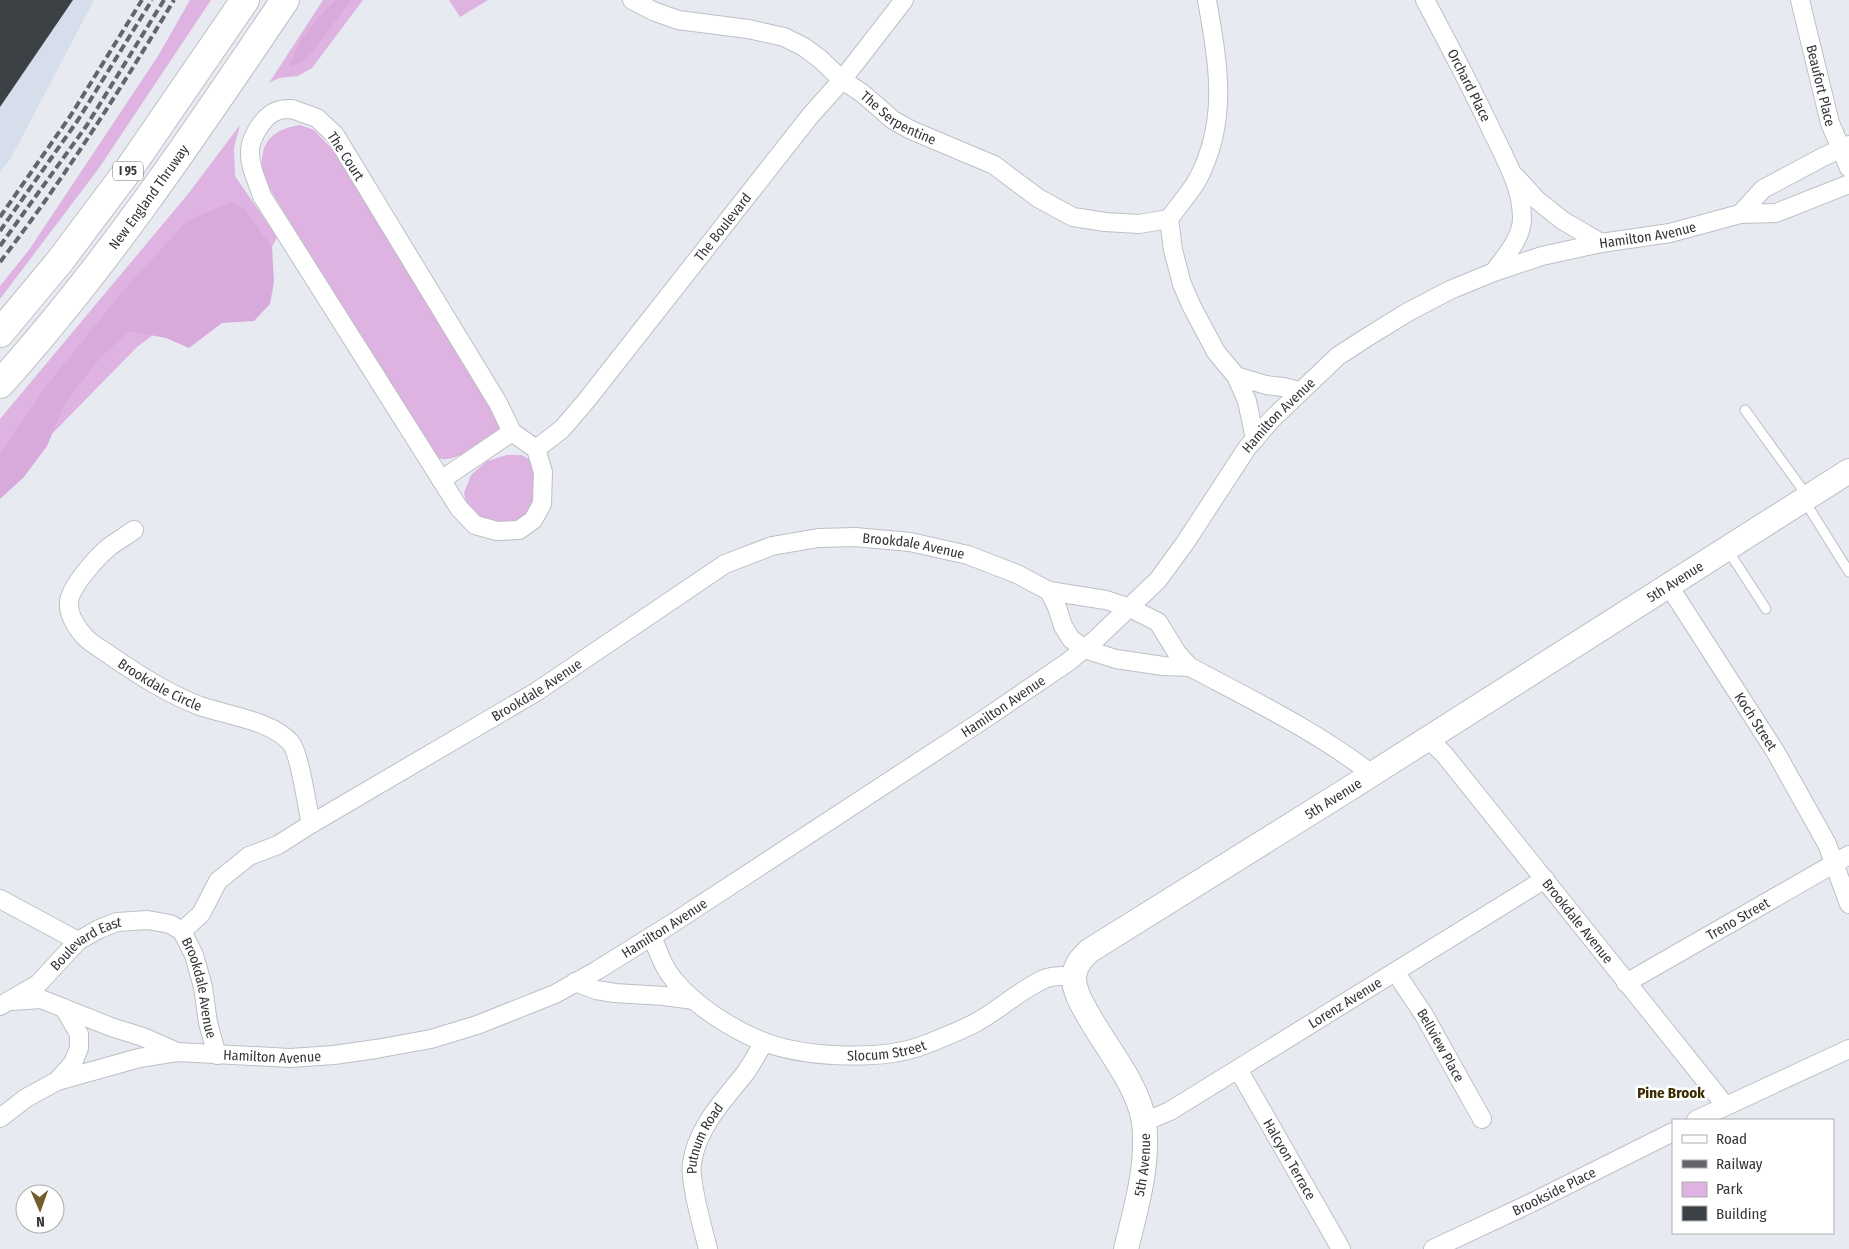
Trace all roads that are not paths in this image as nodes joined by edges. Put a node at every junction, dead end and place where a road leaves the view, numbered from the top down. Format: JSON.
{"nodes":[{"id":1,"x":245,"y":0,"type":"edge"},
{"id":2,"x":285,"y":0,"type":"edge"},
{"id":3,"x":632,"y":0,"type":"edge"},
{"id":4,"x":904,"y":0,"type":"edge"},
{"id":5,"x":1207,"y":0,"type":"edge"},
{"id":6,"x":1425,"y":0,"type":"edge"},
{"id":7,"x":1800,"y":0,"type":"edge"},
{"id":8,"x":842,"y":80,"type":"junction"},
{"id":9,"x":1845,"y":146,"type":"edge"},
{"id":10,"x":1849,"y":168,"type":"edge"},
{"id":11,"x":1512,"y":172,"type":"junction"},
{"id":12,"x":1849,"y":184,"type":"edge"},
{"id":13,"x":1740,"y":214,"type":"junction"},
{"id":14,"x":1169,"y":219,"type":"junction"},
{"id":15,"x":1601,"y":243,"type":"junction"},
{"id":16,"x":1494,"y":272,"type":"junction"},
{"id":17,"x":0,"y":333,"type":"edge"},
{"id":18,"x":1236,"y":376,"type":"junction"},
{"id":19,"x":0,"y":384,"type":"edge"},
{"id":20,"x":1300,"y":391,"type":"junction"},
{"id":21,"x":1746,"y":410,"type":"dead end"},
{"id":22,"x":512,"y":432,"type":"junction"},
{"id":23,"x":1255,"y":439,"type":"junction"},
{"id":24,"x":536,"y":449,"type":"junction"},
{"id":25,"x":1849,"y":472,"type":"edge"},
{"id":26,"x":441,"y":480,"type":"junction"},
{"id":27,"x":1806,"y":499,"type":"junction"},
{"id":28,"x":134,"y":530,"type":"dead end"},
{"id":29,"x":1727,"y":549,"type":"junction"},
{"id":30,"x":1849,"y":572,"type":"edge"},
{"id":31,"x":1669,"y":586,"type":"junction"},
{"id":32,"x":1049,"y":592,"type":"junction"},
{"id":33,"x":1130,"y":608,"type":"junction"},
{"id":34,"x":1766,"y":609,"type":"dead end"},
{"id":35,"x":1084,"y":649,"type":"junction"},
{"id":36,"x":1190,"y":667,"type":"junction"},
{"id":37,"x":1428,"y":739,"type":"junction"},
{"id":38,"x":1372,"y":774,"type":"junction"},
{"id":39,"x":311,"y":824,"type":"junction"},
{"id":40,"x":1842,"y":859,"type":"edge"},
{"id":41,"x":1545,"y":879,"type":"junction"},
{"id":42,"x":0,"y":899,"type":"edge"},
{"id":43,"x":1849,"y":904,"type":"edge"},
{"id":44,"x":182,"y":932,"type":"junction"},
{"id":45,"x":652,"y":936,"type":"junction"},
{"id":46,"x":78,"y":941,"type":"junction"},
{"id":47,"x":1396,"y":973,"type":"junction"},
{"id":48,"x":1074,"y":978,"type":"junction"},
{"id":49,"x":575,"y":982,"type":"junction"},
{"id":50,"x":1626,"y":983,"type":"junction"},
{"id":51,"x":694,"y":1000,"type":"junction"},
{"id":52,"x":5,"y":1004,"type":"edge"},
{"id":53,"x":64,"y":1008,"type":"junction"},
{"id":54,"x":764,"y":1042,"type":"junction"},
{"id":55,"x":1849,"y":1049,"type":"edge"},
{"id":56,"x":177,"y":1052,"type":"junction"},
{"id":57,"x":217,"y":1055,"type":"junction"},
{"id":58,"x":1238,"y":1070,"type":"junction"},
{"id":59,"x":57,"y":1081,"type":"junction"},
{"id":60,"x":1725,"y":1105,"type":"junction"},
{"id":61,"x":1,"y":1118,"type":"edge"},
{"id":62,"x":1482,"y":1119,"type":"dead end"},
{"id":63,"x":1698,"y":1119,"type":"edge"},
{"id":64,"x":1144,"y":1122,"type":"junction"},
{"id":65,"x":1672,"y":1132,"type":"edge"},
{"id":66,"x":708,"y":1249,"type":"edge"},
{"id":67,"x":1126,"y":1249,"type":"edge"},
{"id":68,"x":1340,"y":1249,"type":"edge"},
{"id":69,"x":1432,"y":1249,"type":"edge"}],
"edges":[{"from":1,"to":17,"type":"highway","number":"I 95"},
{"from":2,"to":19,"type":"highway","name":"New England Thruway","number":"I 95"},
{"from":3,"to":8,"type":"street","name":"The Serpentine"},
{"from":4,"to":8,"type":"street","name":"The Boulevard"},
{"from":5,"to":14,"type":"street"},
{"from":6,"to":11,"type":"street","name":"Orchard Place"},
{"from":7,"to":9,"type":"street","name":"Beaufort Place"},
{"from":8,"to":14,"type":"street","name":"The Serpentine"},
{"from":8,"to":24,"type":"street","name":"The Boulevard"},
{"from":9,"to":10,"type":"street","name":"Beaufort Place"},
{"from":9,"to":13,"type":"street"},
{"from":11,"to":15,"type":"street","name":"Orchard Place"},
{"from":11,"to":16,"type":"street","name":"Orchard Place"},
{"from":12,"to":13,"type":"street","name":"Hamilton Avenue"},
{"from":13,"to":15,"type":"street","name":"Hamilton Avenue"},
{"from":14,"to":18,"type":"street"},
{"from":15,"to":16,"type":"street","name":"Hamilton Avenue"},
{"from":16,"to":20,"type":"street","name":"Hamilton Avenue"},
{"from":18,"to":20,"type":"street"},
{"from":18,"to":23,"type":"street"},
{"from":20,"to":23,"type":"street","name":"Hamilton Avenue"},
{"from":21,"to":27,"type":"lane"},
{"from":22,"to":24,"type":"street","name":"The Court"},
{"from":22,"to":26,"type":"street"},
{"from":22,"to":26,"type":"street","name":"The Court"},
{"from":23,"to":33,"type":"street","name":"Hamilton Avenue"},
{"from":24,"to":26,"type":"street","name":"The Court"},
{"from":25,"to":27,"type":"street","name":"5th Avenue"},
{"from":27,"to":29,"type":"street","name":"5th Avenue"},
{"from":27,"to":30,"type":"lane"},
{"from":28,"to":39,"type":"street","name":"Brookdale Circle"},
{"from":29,"to":31,"type":"street","name":"5th Avenue"},
{"from":29,"to":34,"type":"lane"},
{"from":31,"to":37,"type":"street","name":"5th Avenue"},
{"from":31,"to":40,"type":"street","name":"Koch Street"},
{"from":32,"to":33,"type":"street","name":"Brookdale Avenue"},
{"from":32,"to":35,"type":"street","name":"Brookdale Avenue"},
{"from":32,"to":39,"type":"street","name":"Brookdale Avenue"},
{"from":33,"to":35,"type":"street","name":"Hamilton Avenue"},
{"from":33,"to":36,"type":"street","name":"Brookdale Avenue"},
{"from":35,"to":36,"type":"street","name":"Brookdale Avenue"},
{"from":35,"to":45,"type":"street","name":"Hamilton Avenue"},
{"from":36,"to":38,"type":"street","name":"Brookdale Avenue"},
{"from":37,"to":38,"type":"street","name":"5th Avenue"},
{"from":37,"to":41,"type":"street","name":"Brookdale Avenue"},
{"from":38,"to":48,"type":"street","name":"5th Avenue"},
{"from":39,"to":44,"type":"street","name":"Brookdale Avenue"},
{"from":40,"to":43,"type":"street","name":"Koch Street"},
{"from":40,"to":50,"type":"street","name":"Treno Street"},
{"from":41,"to":47,"type":"street","name":"Lorenz Avenue"},
{"from":41,"to":50,"type":"street","name":"Brookdale Avenue"},
{"from":42,"to":46,"type":"street"},
{"from":44,"to":46,"type":"street","name":"Boulevard East"},
{"from":44,"to":57,"type":"street","name":"Brookdale Avenue"},
{"from":45,"to":49,"type":"street","name":"Hamilton Avenue"},
{"from":45,"to":51,"type":"street","name":"Slocum Street"},
{"from":46,"to":52,"type":"street","name":"Boulevard East"},
{"from":47,"to":58,"type":"street","name":"Lorenz Avenue"},
{"from":47,"to":62,"type":"street","name":"Bellview Place"},
{"from":48,"to":54,"type":"street","name":"Slocum Street"},
{"from":48,"to":64,"type":"street","name":"5th Avenue"},
{"from":49,"to":51,"type":"street","name":"Slocum Street"},
{"from":49,"to":57,"type":"street","name":"Hamilton Avenue"},
{"from":50,"to":60,"type":"street","name":"Brookdale Avenue"},
{"from":51,"to":54,"type":"street","name":"Slocum Street"},
{"from":52,"to":53,"type":"street","name":"Hamilton Avenue"},
{"from":53,"to":56,"type":"street","name":"Hamilton Avenue"},
{"from":53,"to":59,"type":"street"},
{"from":54,"to":66,"type":"street","name":"Putnum Road"},
{"from":55,"to":60,"type":"street"},
{"from":56,"to":57,"type":"street","name":"Hamilton Avenue"},
{"from":56,"to":59,"type":"street","name":"Hamilton Avenue"},
{"from":58,"to":64,"type":"street","name":"Lorenz Avenue"},
{"from":58,"to":68,"type":"street","name":"Halcyon Terrace"},
{"from":59,"to":61,"type":"street"},
{"from":60,"to":63,"type":"street"},
{"from":64,"to":67,"type":"street","name":"5th Avenue"},
{"from":65,"to":69,"type":"street","name":"Brookside Place"}]}
